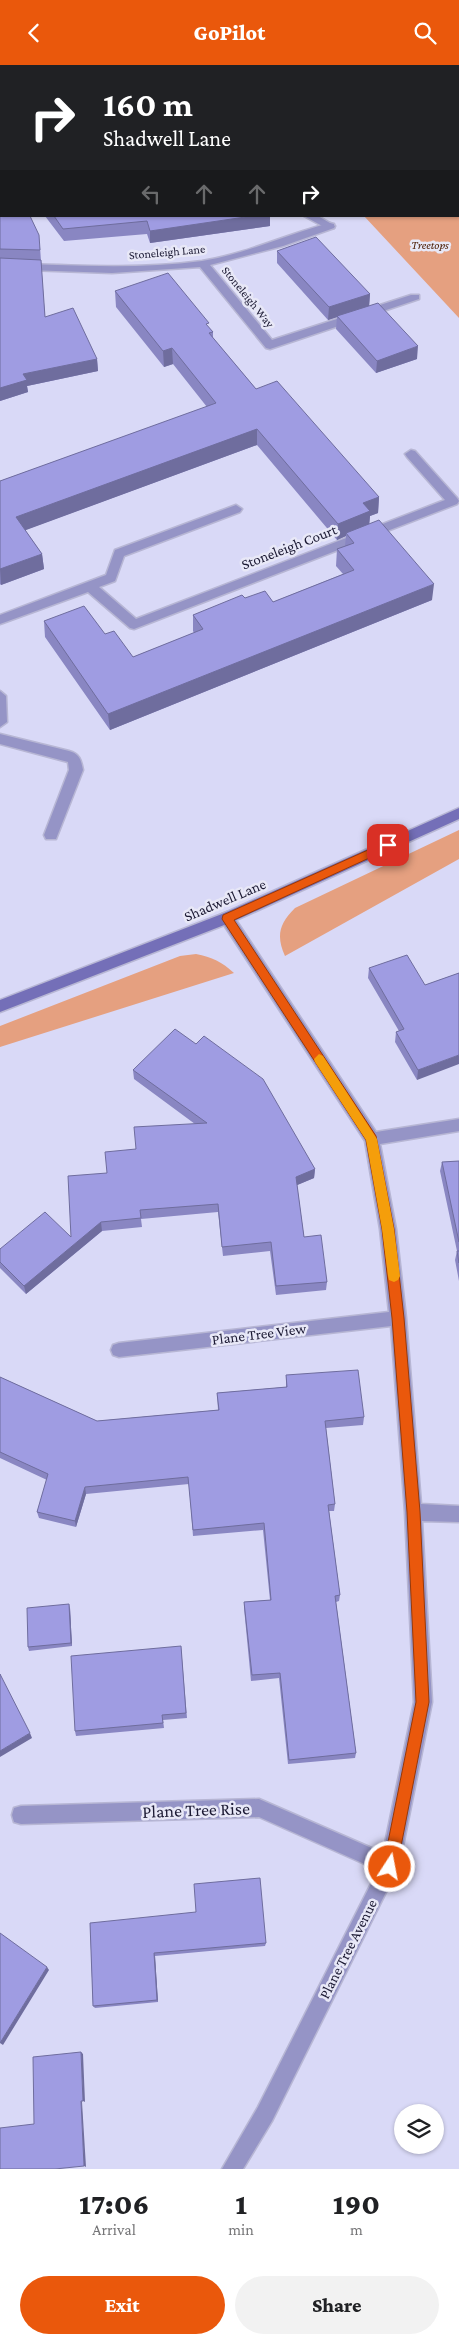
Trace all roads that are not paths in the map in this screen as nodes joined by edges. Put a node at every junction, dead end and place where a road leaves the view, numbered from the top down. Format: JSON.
{"nodes":[{"id":1,"x":311,"y":217,"type":"edge"},
{"id":2,"x":203,"y":264,"type":"junction"},
{"id":3,"x":0,"y":266,"type":"edge"},
{"id":4,"x":416,"y":297,"type":"dead end"},
{"id":5,"x":411,"y":454,"type":"dead end"},
{"id":6,"x":236,"y":509,"type":"dead end"},
{"id":7,"x":88,"y":585,"type":"junction"},
{"id":8,"x":0,"y":620,"type":"edge"},
{"id":9,"x":0,"y":695,"type":"edge"},
{"id":10,"x":0,"y":722,"type":"edge"},
{"id":11,"x":0,"y":739,"type":"edge"},
{"id":12,"x":459,"y":813,"type":"edge"},
{"id":13,"x":51,"y":835,"type":"dead end"},
{"id":14,"x":227,"y":919,"type":"junction"},
{"id":15,"x":0,"y":1006,"type":"edge"},
{"id":16,"x":459,"y":1125,"type":"edge"},
{"id":17,"x":372,"y":1139,"type":"junction"},
{"id":18,"x":398,"y":1318,"type":"junction"},
{"id":19,"x":120,"y":1350,"type":"dead end"},
{"id":20,"x":413,"y":1512,"type":"junction"},
{"id":21,"x":459,"y":1514,"type":"edge"},
{"id":22,"x":21,"y":1815,"type":"dead end"},
{"id":23,"x":390,"y":1867,"type":"junction"},
{"id":24,"x":232,"y":2169,"type":"edge"}],
"edges":[{"from":1,"to":2,"type":"street","name":"Stoneleigh Lane"},
{"from":2,"to":3,"type":"street","name":"Stoneleigh Lane"},
{"from":2,"to":4,"type":"street","name":"Stoneleigh Way"},
{"from":5,"to":7,"type":"street","name":"Stoneleigh Court"},
{"from":6,"to":7,"type":"street"},
{"from":7,"to":8,"type":"street"},
{"from":9,"to":10,"type":"street"},
{"from":11,"to":13,"type":"street"},
{"from":12,"to":14,"type":"street","name":"Shadwell Lane"},
{"from":14,"to":15,"type":"street","name":"Shadwell Lane"},
{"from":14,"to":17,"type":"street","name":"Plane Tree Avenue"},
{"from":16,"to":17,"type":"street"},
{"from":17,"to":18,"type":"street","name":"Plane Tree Avenue"},
{"from":18,"to":19,"type":"street","name":"Plane Tree View"},
{"from":18,"to":20,"type":"street","name":"Plane Tree Avenue"},
{"from":20,"to":21,"type":"street"},
{"from":20,"to":23,"type":"street","name":"Plane Tree Avenue"},
{"from":22,"to":23,"type":"street","name":"Plane Tree Rise"},
{"from":23,"to":24,"type":"street","name":"Plane Tree Avenue"}]}
